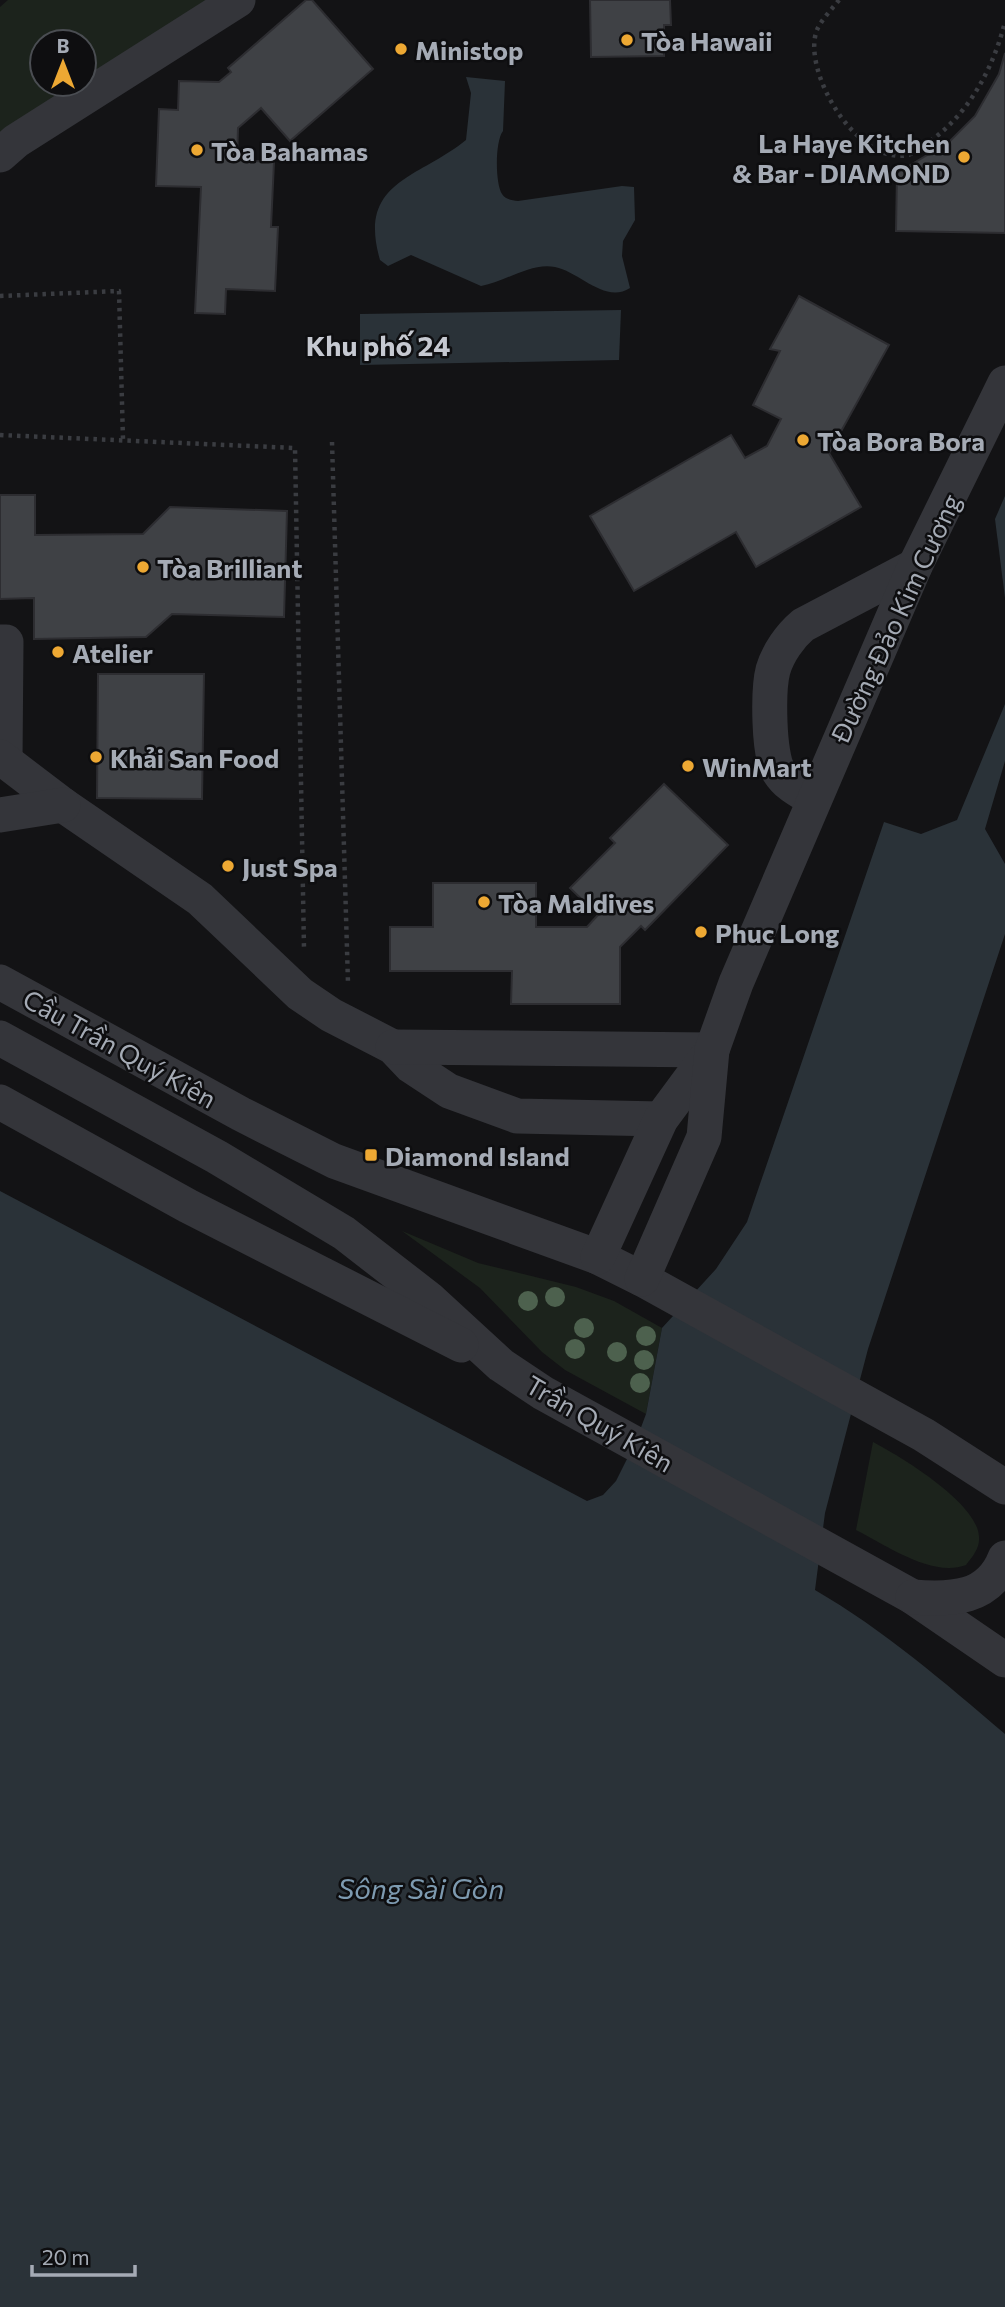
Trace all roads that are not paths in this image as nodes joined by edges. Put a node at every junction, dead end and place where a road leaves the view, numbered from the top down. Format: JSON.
{"nodes":[{"id":1,"x":238,"y":0,"type":"edge"},
{"id":2,"x":0,"y":155,"type":"edge"},
{"id":3,"x":1005,"y":383,"type":"edge"},
{"id":4,"x":915,"y":566,"type":"junction"},
{"id":5,"x":0,"y":642,"type":"edge"},
{"id":6,"x":3,"y":759,"type":"edge"},
{"id":7,"x":813,"y":799,"type":"junction"},
{"id":8,"x":62,"y":806,"type":"junction"},
{"id":9,"x":0,"y":815,"type":"edge"},
{"id":10,"x":0,"y":982,"type":"edge"},
{"id":11,"x":0,"y":1038,"type":"edge"},
{"id":12,"x":393,"y":1047,"type":"junction"},
{"id":13,"x":712,"y":1050,"type":"junction"},
{"id":14,"x":0,"y":1102,"type":"edge"},
{"id":15,"x":661,"y":1119,"type":"junction"},
{"id":16,"x":217,"y":1157,"type":"joint"},
{"id":17,"x":598,"y":1257,"type":"junction"},
{"id":18,"x":642,"y":1279,"type":"junction"},
{"id":19,"x":501,"y":1365,"type":"junction"},
{"id":20,"x":1001,"y":1491,"type":"edge"},
{"id":21,"x":1005,"y":1558,"type":"edge"},
{"id":22,"x":914,"y":1597,"type":"junction"},
{"id":23,"x":1005,"y":1660,"type":"edge"}],
"edges":[{"from":1,"to":2,"type":"street"},
{"from":3,"to":4,"type":"street","name":"Đường Đảo Kim Cương"},
{"from":4,"to":7,"type":"street","name":"Đường Đảo Kim Cương"},
{"from":4,"to":7,"type":"street"},
{"from":5,"to":6,"type":"street"},
{"from":6,"to":8,"type":"street"},
{"from":7,"to":13,"type":"street","name":"Đường Đảo Kim Cương"},
{"from":8,"to":9,"type":"street"},
{"from":8,"to":12,"type":"street"},
{"from":10,"to":17,"type":"street","name":"Cầu Trần Quý Kiên"},
{"from":11,"to":16,"type":"street","name":"Cầu Trần Quý Kiên"},
{"from":12,"to":13,"type":"street"},
{"from":12,"to":15,"type":"street"},
{"from":13,"to":15,"type":"street","name":"Đường Đảo Kim Cương"},
{"from":13,"to":18,"type":"street","name":"Đường Đảo Kim Cương"},
{"from":14,"to":19,"type":"street"},
{"from":15,"to":17,"type":"street","name":"Đường Đảo Kim Cương"},
{"from":16,"to":19,"type":"street","name":"Trần Quý Kiên"},
{"from":17,"to":18,"type":"street"},
{"from":18,"to":20,"type":"street"},
{"from":19,"to":22,"type":"street","name":"Trần Quý Kiên"},
{"from":21,"to":22,"type":"street"},
{"from":22,"to":23,"type":"street","name":"Trần Quý Kiên"}]}
